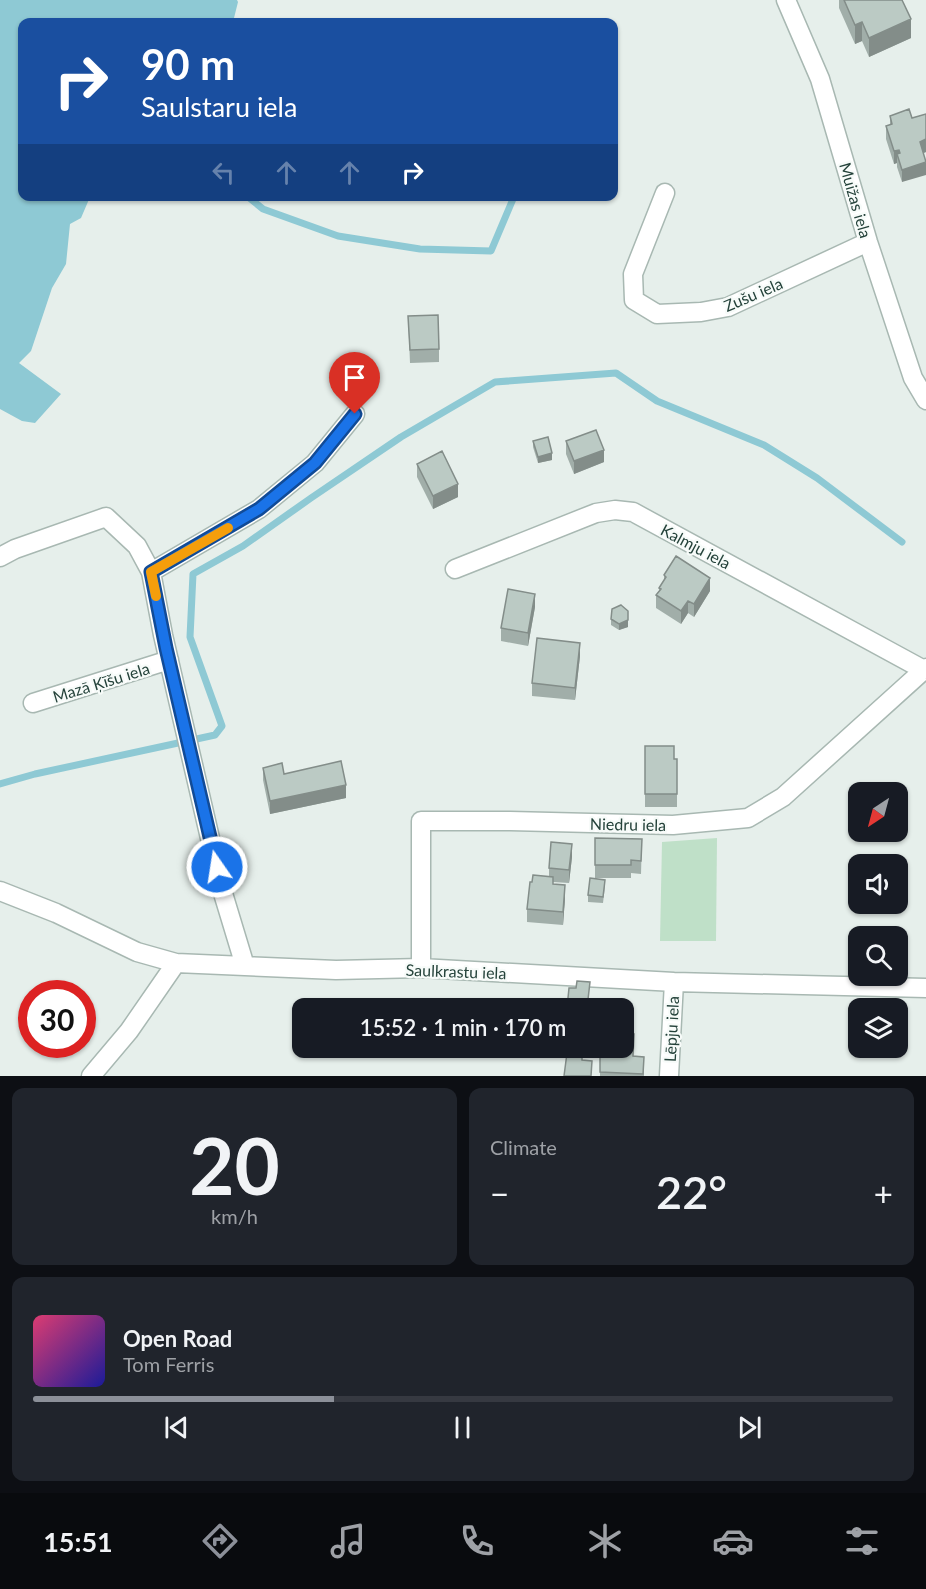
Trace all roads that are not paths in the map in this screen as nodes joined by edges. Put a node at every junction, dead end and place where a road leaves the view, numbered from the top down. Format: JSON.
{"nodes":[{"id":1,"x":786,"y":0,"type":"edge"},
{"id":2,"x":665,"y":193,"type":"dead end"},
{"id":3,"x":868,"y":242,"type":"junction"},
{"id":4,"x":926,"y":400,"type":"edge"},
{"id":5,"x":355,"y":414,"type":"dead end"},
{"id":6,"x":0,"y":557,"type":"edge"},
{"id":7,"x":456,"y":569,"type":"dead end"},
{"id":8,"x":151,"y":572,"type":"junction"},
{"id":9,"x":169,"y":660,"type":"junction"},
{"id":10,"x":925,"y":669,"type":"edge"},
{"id":11,"x":33,"y":703,"type":"dead end"},
{"id":12,"x":0,"y":891,"type":"edge"},
{"id":13,"x":176,"y":963,"type":"junction"},
{"id":14,"x":245,"y":966,"type":"junction"},
{"id":15,"x":421,"y":968,"type":"junction"},
{"id":16,"x":674,"y":982,"type":"junction"},
{"id":17,"x":926,"y":988,"type":"edge"},
{"id":18,"x":91,"y":1076,"type":"edge"},
{"id":19,"x":669,"y":1076,"type":"edge"}],
"edges":[{"from":1,"to":3,"type":"street","name":"Muižas iela"},
{"from":2,"to":3,"type":"street","name":"Zušu iela"},
{"from":3,"to":4,"type":"street","name":"Muižas iela"},
{"from":5,"to":8,"type":"street"},
{"from":6,"to":8,"type":"street"},
{"from":7,"to":10,"type":"street","name":"Kalmju iela"},
{"from":8,"to":9,"type":"street"},
{"from":9,"to":11,"type":"street","name":"Mazā Ķīšu iela"},
{"from":9,"to":14,"type":"street"},
{"from":10,"to":15,"type":"street","name":"Niedru iela"},
{"from":12,"to":13,"type":"street","name":"Saulkrastu iela"},
{"from":13,"to":14,"type":"street","name":"Saulkrastu iela"},
{"from":13,"to":18,"type":"street"},
{"from":14,"to":15,"type":"street","name":"Saulkrastu iela"},
{"from":15,"to":16,"type":"street","name":"Saulkrastu iela"},
{"from":16,"to":17,"type":"street","name":"Saulkrastu iela"},
{"from":16,"to":19,"type":"street","name":"Lēpju iela"}]}
